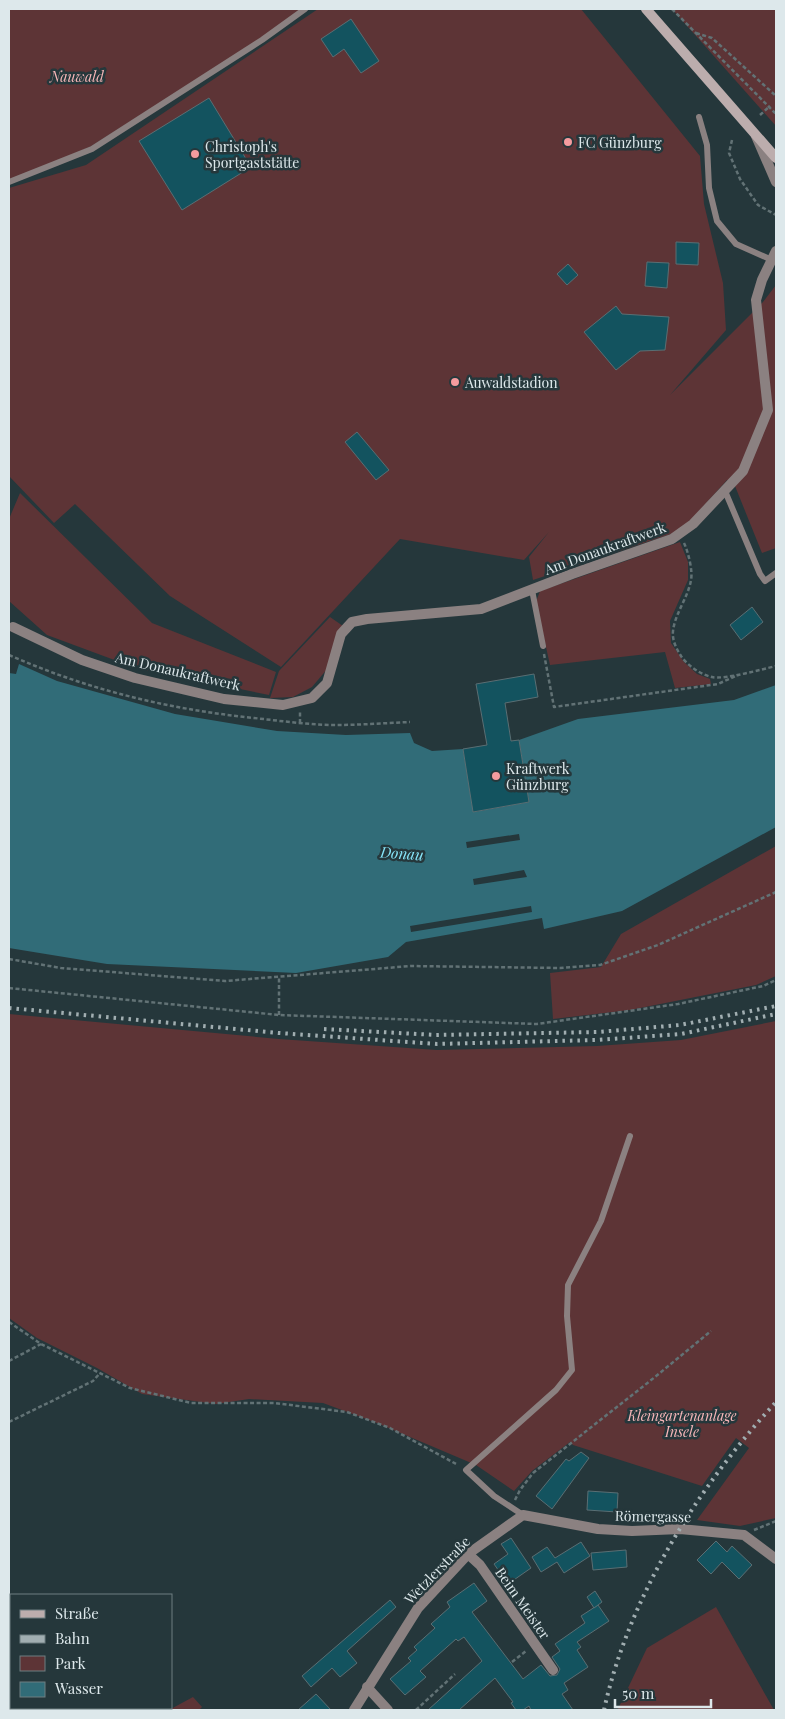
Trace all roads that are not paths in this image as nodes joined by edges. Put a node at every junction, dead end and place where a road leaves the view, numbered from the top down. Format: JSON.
{"nodes":[{"id":1,"x":305,"y":9,"type":"edge"},
{"id":2,"x":646,"y":9,"type":"edge"},
{"id":3,"x":700,"y":117,"type":"dead end"},
{"id":4,"x":754,"y":133,"type":"junction"},
{"id":5,"x":776,"y":158,"type":"edge"},
{"id":6,"x":9,"y":182,"type":"edge"},
{"id":7,"x":776,"y":182,"type":"edge"},
{"id":8,"x":775,"y":257,"type":"edge"},
{"id":9,"x":726,"y":491,"type":"junction"},
{"id":10,"x":776,"y":572,"type":"edge"},
{"id":11,"x":532,"y":590,"type":"junction"},
{"id":12,"x":10,"y":626,"type":"edge"},
{"id":13,"x":543,"y":646,"type":"road end"},
{"id":14,"x":630,"y":1136,"type":"dead end"},
{"id":15,"x":523,"y":1515,"type":"junction"},
{"id":16,"x":468,"y":1554,"type":"junction"},
{"id":17,"x":776,"y":1559,"type":"edge"},
{"id":18,"x":553,"y":1670,"type":"dead end"},
{"id":19,"x":367,"y":1687,"type":"junction"},
{"id":20,"x":354,"y":1710,"type":"edge"},
{"id":21,"x":388,"y":1710,"type":"edge"}],
"edges":[{"from":1,"to":6,"type":"lane"},
{"from":2,"to":4,"type":"main road"},
{"from":3,"to":8,"type":"lane"},
{"from":4,"to":5,"type":"main road"},
{"from":4,"to":7,"type":"street"},
{"from":8,"to":9,"type":"street","name":"Am Donaukraftwerk"},
{"from":9,"to":10,"type":"lane"},
{"from":9,"to":11,"type":"street","name":"Am Donaukraftwerk"},
{"from":11,"to":12,"type":"street","name":"Am Donaukraftwerk"},
{"from":11,"to":13,"type":"lane","name":"Am Donaukraftwerk"},
{"from":14,"to":15,"type":"lane"},
{"from":15,"to":16,"type":"street","name":"Wetzlerstraße"},
{"from":15,"to":17,"type":"street","name":"Römergasse"},
{"from":16,"to":18,"type":"street","name":"Beim Meister"},
{"from":16,"to":19,"type":"street","name":"Wetzlerstraße"},
{"from":19,"to":20,"type":"street","name":"Wetzlerstraße"},
{"from":19,"to":21,"type":"street"}]}
